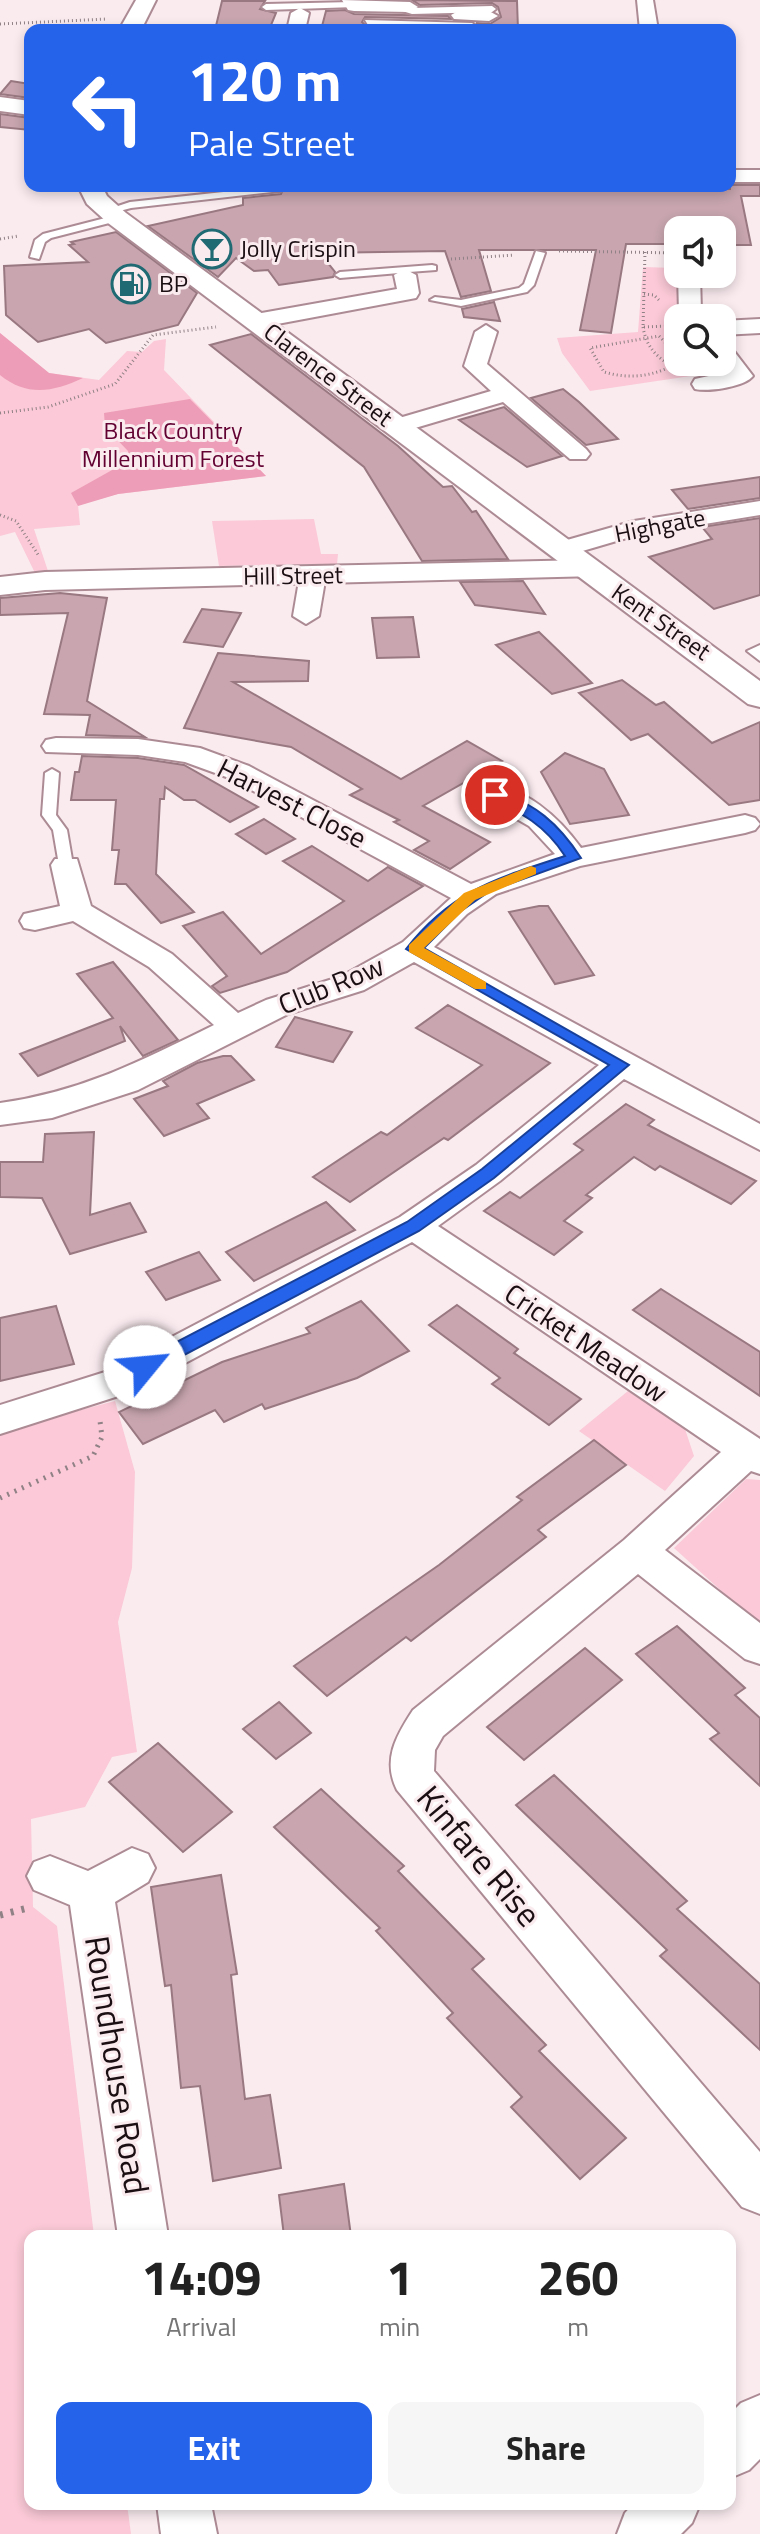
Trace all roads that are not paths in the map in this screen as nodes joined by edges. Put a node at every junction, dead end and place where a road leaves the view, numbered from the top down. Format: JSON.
{"nodes":[{"id":1,"x":645,"y":0,"type":"edge"},
{"id":2,"x":351,"y":2,"type":"edge"},
{"id":3,"x":266,"y":7,"type":"dead end"},
{"id":4,"x":404,"y":7,"type":"joint"},
{"id":5,"x":472,"y":15,"type":"edge"},
{"id":6,"x":368,"y":22,"type":"dead end"},
{"id":7,"x":648,"y":24,"type":"edge"},
{"id":8,"x":0,"y":104,"type":"edge"},
{"id":9,"x":24,"y":107,"type":"edge"},
{"id":10,"x":736,"y":176,"type":"edge"},
{"id":11,"x":760,"y":176,"type":"edge"},
{"id":12,"x":250,"y":192,"type":"edge"},
{"id":13,"x":103,"y":204,"type":"edge"},
{"id":14,"x":540,"y":253,"type":"dead end"},
{"id":15,"x":35,"y":257,"type":"dead end"},
{"id":16,"x":432,"y":268,"type":"dead end"},
{"id":17,"x":340,"y":275,"type":"dead end"},
{"id":18,"x":405,"y":279,"type":"junction"},
{"id":19,"x":435,"y":300,"type":"joint"},
{"id":20,"x":256,"y":321,"type":"junction"},
{"id":21,"x":760,"y":326,"type":"edge"},
{"id":22,"x":736,"y":327,"type":"edge"},
{"id":23,"x":486,"y":332,"type":"dead end"},
{"id":24,"x":736,"y":368,"type":"edge"},
{"id":25,"x":703,"y":384,"type":"dead end"},
{"id":26,"x":506,"y":394,"type":"junction"},
{"id":27,"x":397,"y":426,"type":"junction"},
{"id":28,"x":578,"y":454,"type":"dead end"},
{"id":29,"x":760,"y":508,"type":"edge"},
{"id":30,"x":562,"y":549,"type":"junction"},
{"id":31,"x":586,"y":569,"type":"junction"},
{"id":32,"x":313,"y":575,"type":"junction"},
{"id":33,"x":0,"y":586,"type":"edge"},
{"id":34,"x":306,"y":616,"type":"dead end"},
{"id":35,"x":760,"y":649,"type":"edge"},
{"id":36,"x":760,"y":657,"type":"edge"},
{"id":37,"x":760,"y":697,"type":"edge"},
{"id":38,"x":56,"y":748,"type":"joint"},
{"id":39,"x":495,"y":795,"type":"dead end"},
{"id":40,"x":745,"y":824,"type":"dead end"},
{"id":41,"x":573,"y":858,"type":"junction"},
{"id":42,"x":66,"y":865,"type":"joint"},
{"id":43,"x":470,"y":896,"type":"junction"},
{"id":44,"x":77,"y":911,"type":"junction"},
{"id":45,"x":35,"y":921,"type":"dead end"},
{"id":46,"x":414,"y":949,"type":"junction"},
{"id":47,"x":232,"y":1026,"type":"junction"},
{"id":48,"x":620,"y":1065,"type":"junction"},
{"id":49,"x":0,"y":1114,"type":"edge"},
{"id":50,"x":760,"y":1139,"type":"edge"},
{"id":51,"x":413,"y":1226,"type":"junction"},
{"id":52,"x":0,"y":1420,"type":"edge"},
{"id":53,"x":753,"y":1455,"type":"edge"},
{"id":54,"x":638,"y":1551,"type":"junction"},
{"id":55,"x":760,"y":1647,"type":"edge"},
{"id":56,"x":132,"y":1868,"type":"dead end"},
{"id":57,"x":760,"y":2190,"type":"edge"},
{"id":58,"x":142,"y":2230,"type":"edge"},
{"id":59,"x":760,"y":2422,"type":"edge"},
{"id":60,"x":736,"y":2445,"type":"edge"},
{"id":61,"x":185,"y":2510,"type":"edge"},
{"id":62,"x":667,"y":2510,"type":"edge"},
{"id":63,"x":189,"y":2534,"type":"edge"},
{"id":64,"x":646,"y":2534,"type":"edge"}],
"edges":[{"from":1,"to":7,"type":"street"},
{"from":2,"to":3,"type":"lane"},
{"from":2,"to":4,"type":"street"},
{"from":4,"to":5,"type":"lane"},
{"from":5,"to":6,"type":"lane"},
{"from":8,"to":9,"type":"main road"},
{"from":10,"to":11,"type":"street"},
{"from":12,"to":13,"type":"lane"},
{"from":13,"to":15,"type":"lane"},
{"from":13,"to":20,"type":"main road","name":"Clarence Street"},
{"from":14,"to":19,"type":"lane"},
{"from":16,"to":18,"type":"lane"},
{"from":17,"to":18,"type":"lane"},
{"from":18,"to":19,"type":"street"},
{"from":18,"to":20,"type":"street"},
{"from":20,"to":27,"type":"main road","name":"Clarence Street"},
{"from":21,"to":22,"type":"street"},
{"from":23,"to":26,"type":"street"},
{"from":24,"to":25,"type":"street"},
{"from":26,"to":27,"type":"street"},
{"from":26,"to":28,"type":"street"},
{"from":27,"to":30,"type":"main road","name":"Clarence Street"},
{"from":29,"to":30,"type":"street","name":"Highgate"},
{"from":30,"to":31,"type":"main road","name":"Kent Street"},
{"from":31,"to":32,"type":"main road","name":"Hill Street"},
{"from":31,"to":37,"type":"main road","name":"Kent Street"},
{"from":32,"to":33,"type":"main road","name":"Hill Street"},
{"from":32,"to":34,"type":"street"},
{"from":35,"to":36,"type":"lane"},
{"from":38,"to":42,"type":"lane"},
{"from":38,"to":43,"type":"street","name":"Harvest Close"},
{"from":39,"to":41,"type":"street"},
{"from":40,"to":41,"type":"street","name":"Club Row"},
{"from":41,"to":43,"type":"street","name":"Club Row"},
{"from":42,"to":44,"type":"street"},
{"from":43,"to":46,"type":"street","name":"Club Row"},
{"from":44,"to":45,"type":"street"},
{"from":44,"to":47,"type":"street"},
{"from":46,"to":47,"type":"street","name":"Club Row"},
{"from":46,"to":48,"type":"street"},
{"from":47,"to":49,"type":"street","name":"Club Row"},
{"from":48,"to":50,"type":"street"},
{"from":48,"to":51,"type":"street"},
{"from":51,"to":52,"type":"street"},
{"from":51,"to":53,"type":"street","name":"Cricket Meadow"},
{"from":53,"to":54,"type":"street","name":"Kinfare Rise"},
{"from":54,"to":55,"type":"street"},
{"from":54,"to":57,"type":"street","name":"Kinfare Rise"},
{"from":56,"to":58,"type":"street","name":"Roundhouse Road"},
{"from":59,"to":60,"type":"street"},
{"from":61,"to":63,"type":"street"},
{"from":62,"to":64,"type":"street"}]}
